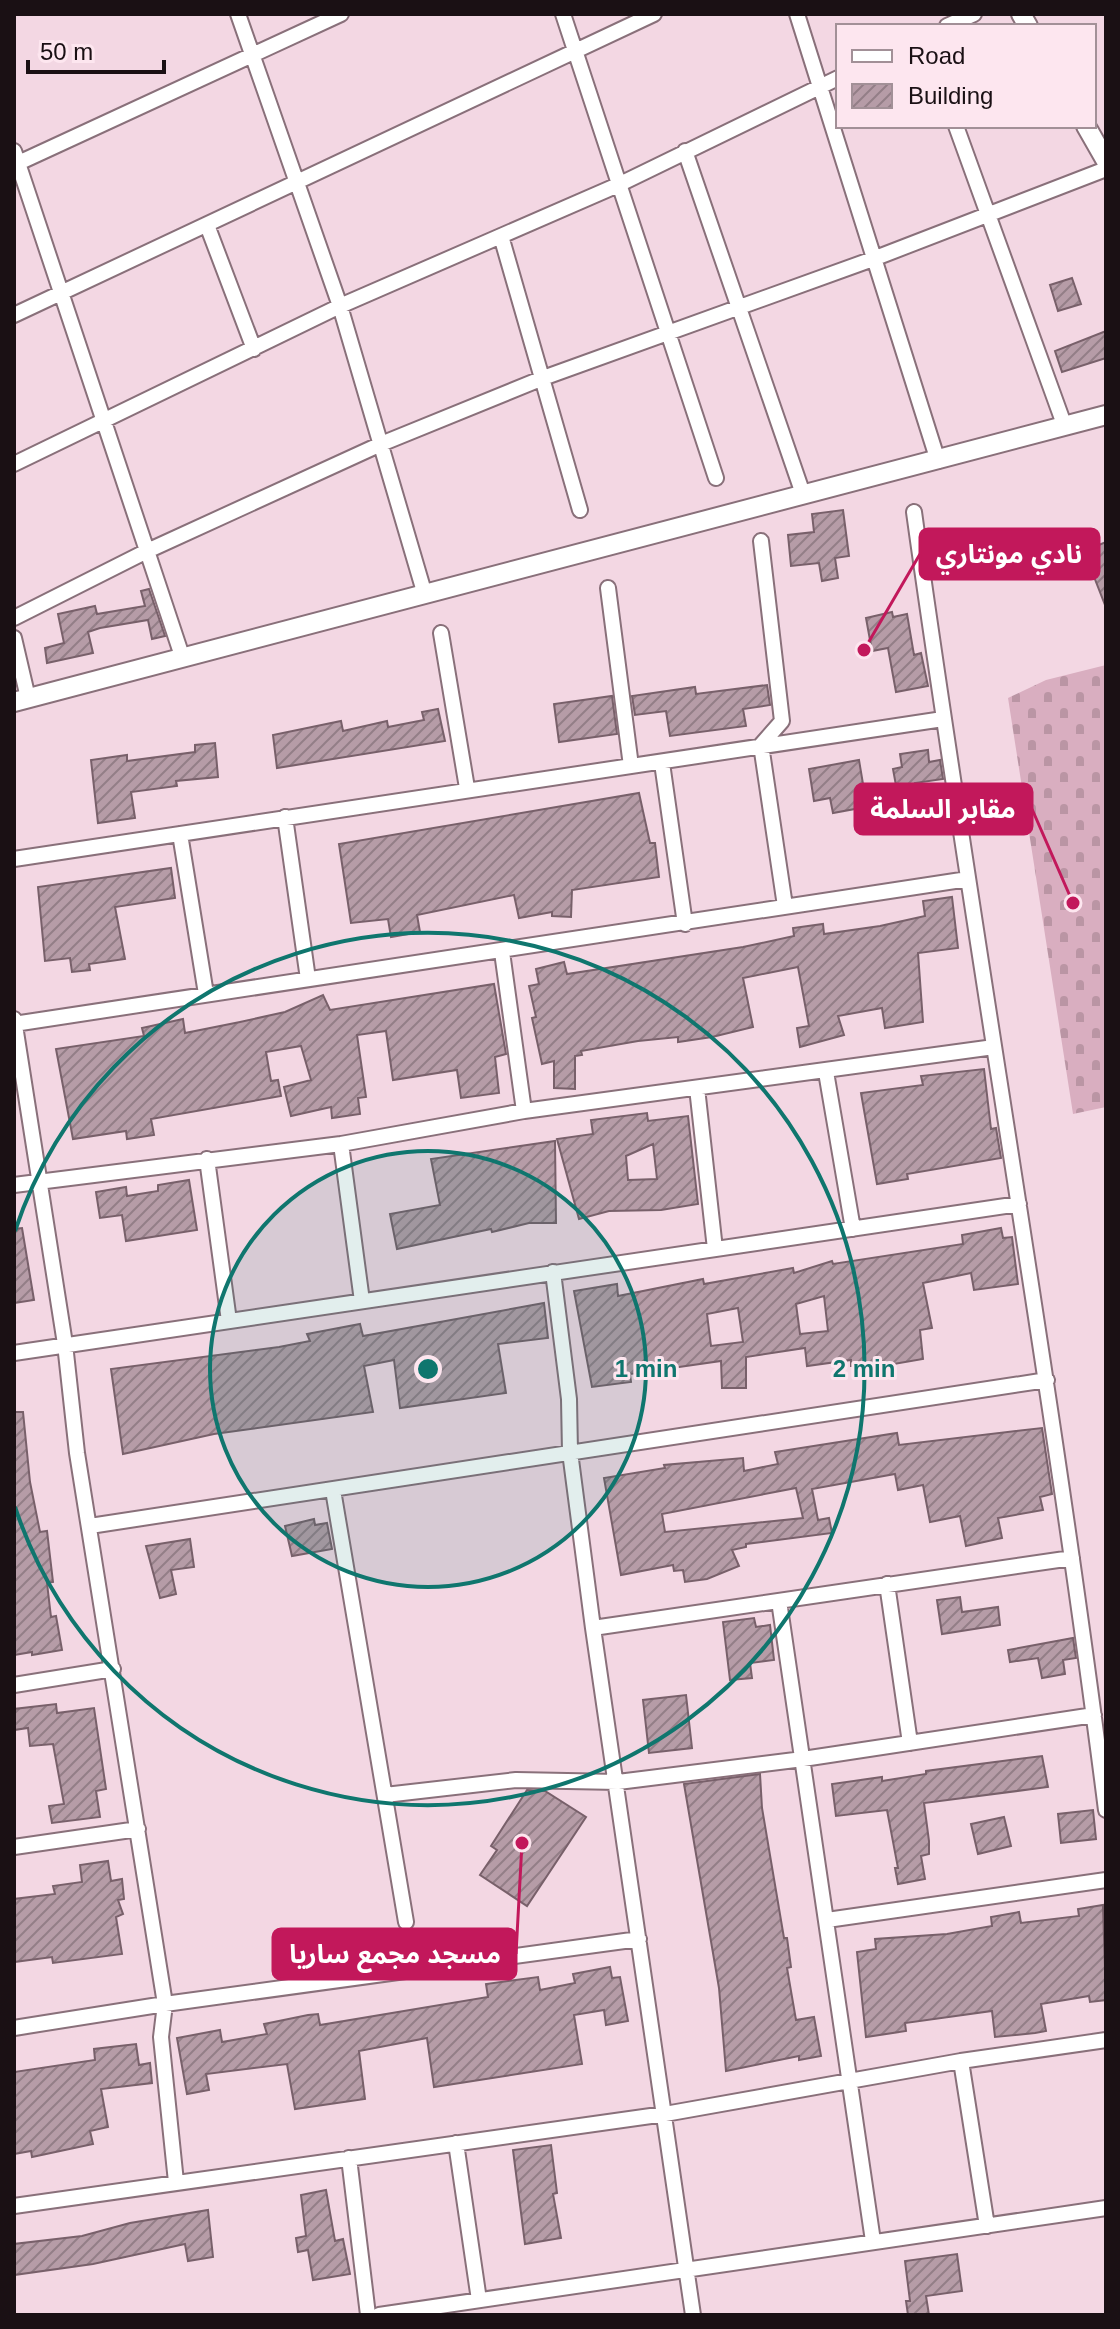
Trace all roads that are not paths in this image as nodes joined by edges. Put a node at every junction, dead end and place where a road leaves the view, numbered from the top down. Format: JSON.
{"nodes":[{"id":1,"x":238,"y":14,"type":"edge"},
{"id":2,"x":341,"y":14,"type":"edge"},
{"id":3,"x":563,"y":14,"type":"edge"},
{"id":4,"x":654,"y":14,"type":"edge"},
{"id":5,"x":797,"y":14,"type":"edge"},
{"id":6,"x":974,"y":14,"type":"edge"},
{"id":7,"x":952,"y":24,"type":"edge"},
{"id":8,"x":575,"y":51,"type":"junction"},
{"id":9,"x":252,"y":55,"type":"junction"},
{"id":10,"x":836,"y":79,"type":"edge"},
{"id":11,"x":821,"y":86,"type":"junction"},
{"id":12,"x":957,"y":128,"type":"edge"},
{"id":13,"x":1087,"y":128,"type":"edge"},
{"id":14,"x":685,"y":151,"type":"junction"},
{"id":15,"x":15,"y":160,"type":"edge"},
{"id":16,"x":1106,"y":161,"type":"edge"},
{"id":17,"x":1106,"y":169,"type":"edge"},
{"id":18,"x":296,"y":183,"type":"junction"},
{"id":19,"x":618,"y":185,"type":"junction"},
{"id":20,"x":988,"y":214,"type":"junction"},
{"id":21,"x":207,"y":225,"type":"junction"},
{"id":22,"x":501,"y":236,"type":"junction"},
{"id":23,"x":873,"y":259,"type":"junction"},
{"id":24,"x":62,"y":293,"type":"junction"},
{"id":25,"x":340,"y":306,"type":"junction"},
{"id":26,"x":740,"y":307,"type":"junction"},
{"id":27,"x":14,"y":315,"type":"edge"},
{"id":28,"x":667,"y":332,"type":"junction"},
{"id":29,"x":254,"y":349,"type":"junction"},
{"id":30,"x":543,"y":378,"type":"junction"},
{"id":31,"x":1106,"y":415,"type":"edge"},
{"id":32,"x":103,"y":423,"type":"junction"},
{"id":33,"x":1065,"y":427,"type":"junction"},
{"id":34,"x":381,"y":444,"type":"junction"},
{"id":35,"x":938,"y":461,"type":"junction"},
{"id":36,"x":14,"y":464,"type":"edge"},
{"id":37,"x":716,"y":478,"type":"dead end"},
{"id":38,"x":803,"y":494,"type":"junction"},
{"id":39,"x":580,"y":510,"type":"dead end"},
{"id":40,"x":914,"y":512,"type":"dead end"},
{"id":41,"x":761,"y":541,"type":"dead end"},
{"id":42,"x":145,"y":552,"type":"junction"},
{"id":43,"x":608,"y":588,"type":"dead end"},
{"id":44,"x":425,"y":595,"type":"junction"},
{"id":45,"x":14,"y":618,"type":"edge"},
{"id":46,"x":441,"y":633,"type":"dead end"},
{"id":47,"x":14,"y":638,"type":"edge"},
{"id":48,"x":183,"y":659,"type":"junction"},
{"id":49,"x":21,"y":700,"type":"edge"},
{"id":50,"x":943,"y":719,"type":"junction"},
{"id":51,"x":761,"y":745,"type":"junction"},
{"id":52,"x":662,"y":763,"type":"junction"},
{"id":53,"x":631,"y":766,"type":"junction"},
{"id":54,"x":467,"y":788,"type":"junction"},
{"id":55,"x":285,"y":817,"type":"junction"},
{"id":56,"x":180,"y":834,"type":"junction"},
{"id":57,"x":14,"y":859,"type":"edge"},
{"id":58,"x":968,"y":879,"type":"junction"},
{"id":59,"x":785,"y":906,"type":"junction"},
{"id":60,"x":685,"y":924,"type":"junction"},
{"id":61,"x":502,"y":952,"type":"junction"},
{"id":62,"x":308,"y":979,"type":"junction"},
{"id":63,"x":206,"y":994,"type":"junction"},
{"id":64,"x":14,"y":1022,"type":"edge"},
{"id":65,"x":994,"y":1047,"type":"junction"},
{"id":66,"x":826,"y":1072,"type":"junction"},
{"id":67,"x":697,"y":1088,"type":"junction"},
{"id":68,"x":524,"y":1111,"type":"junction"},
{"id":69,"x":341,"y":1144,"type":"junction"},
{"id":70,"x":207,"y":1159,"type":"junction"},
{"id":71,"x":38,"y":1181,"type":"junction"},
{"id":72,"x":14,"y":1185,"type":"edge"},
{"id":73,"x":1019,"y":1204,"type":"junction"},
{"id":74,"x":853,"y":1229,"type":"junction"},
{"id":75,"x":715,"y":1249,"type":"junction"},
{"id":76,"x":553,"y":1272,"type":"junction"},
{"id":77,"x":362,"y":1301,"type":"junction"},
{"id":78,"x":229,"y":1321,"type":"junction"},
{"id":79,"x":65,"y":1344,"type":"junction"},
{"id":80,"x":14,"y":1353,"type":"edge"},
{"id":81,"x":1047,"y":1380,"type":"junction"},
{"id":82,"x":570,"y":1452,"type":"junction"},
{"id":83,"x":333,"y":1490,"type":"junction"},
{"id":84,"x":90,"y":1526,"type":"junction"},
{"id":85,"x":1072,"y":1558,"type":"junction"},
{"id":86,"x":887,"y":1584,"type":"junction"},
{"id":87,"x":779,"y":1601,"type":"junction"},
{"id":88,"x":593,"y":1628,"type":"junction"},
{"id":89,"x":113,"y":1669,"type":"junction"},
{"id":90,"x":14,"y":1685,"type":"edge"},
{"id":91,"x":1094,"y":1715,"type":"junction"},
{"id":92,"x":910,"y":1743,"type":"junction"},
{"id":93,"x":803,"y":1759,"type":"junction"},
{"id":94,"x":618,"y":1782,"type":"junction"},
{"id":95,"x":385,"y":1795,"type":"junction"},
{"id":96,"x":1106,"y":1810,"type":"edge"},
{"id":97,"x":138,"y":1829,"type":"junction"},
{"id":98,"x":14,"y":1847,"type":"edge"},
{"id":99,"x":1106,"y":1880,"type":"edge"},
{"id":100,"x":827,"y":1920,"type":"junction"},
{"id":101,"x":406,"y":1922,"type":"dead end"},
{"id":102,"x":639,"y":1939,"type":"junction"},
{"id":103,"x":165,"y":2004,"type":"junction"},
{"id":104,"x":14,"y":2028,"type":"edge"},
{"id":105,"x":1106,"y":2040,"type":"edge"},
{"id":106,"x":961,"y":2061,"type":"junction"},
{"id":107,"x":850,"y":2081,"type":"junction"},
{"id":108,"x":665,"y":2114,"type":"junction"},
{"id":109,"x":456,"y":2143,"type":"junction"},
{"id":110,"x":349,"y":2158,"type":"junction"},
{"id":111,"x":176,"y":2182,"type":"junction"},
{"id":112,"x":14,"y":2206,"type":"edge"},
{"id":113,"x":1106,"y":2208,"type":"edge"},
{"id":114,"x":987,"y":2226,"type":"junction"},
{"id":115,"x":873,"y":2241,"type":"junction"},
{"id":116,"x":686,"y":2270,"type":"junction"},
{"id":117,"x":479,"y":2300,"type":"junction"},
{"id":118,"x":368,"y":2315,"type":"edge"},
{"id":119,"x":379,"y":2315,"type":"edge"},
{"id":120,"x":693,"y":2315,"type":"edge"}],
"edges":[{"from":1,"to":9,"type":"street"},
{"from":2,"to":9,"type":"street"},
{"from":3,"to":8,"type":"street"},
{"from":4,"to":8,"type":"street"},
{"from":5,"to":11,"type":"street"},
{"from":6,"to":7,"type":"street"},
{"from":8,"to":18,"type":"street"},
{"from":8,"to":19,"type":"street"},
{"from":9,"to":15,"type":"street"},
{"from":9,"to":18,"type":"street"},
{"from":10,"to":11,"type":"street"},
{"from":11,"to":14,"type":"street"},
{"from":11,"to":23,"type":"street"},
{"from":12,"to":20,"type":"street"},
{"from":13,"to":16,"type":"street"},
{"from":14,"to":19,"type":"street"},
{"from":14,"to":26,"type":"street"},
{"from":15,"to":24,"type":"street"},
{"from":17,"to":20,"type":"street"},
{"from":18,"to":21,"type":"street"},
{"from":18,"to":25,"type":"street"},
{"from":19,"to":22,"type":"street"},
{"from":19,"to":28,"type":"street"},
{"from":20,"to":23,"type":"street"},
{"from":20,"to":33,"type":"street"},
{"from":21,"to":24,"type":"street"},
{"from":21,"to":29,"type":"street"},
{"from":22,"to":25,"type":"street"},
{"from":22,"to":30,"type":"street"},
{"from":23,"to":26,"type":"street"},
{"from":23,"to":35,"type":"street"},
{"from":24,"to":27,"type":"street"},
{"from":24,"to":32,"type":"street"},
{"from":25,"to":29,"type":"street"},
{"from":25,"to":34,"type":"street"},
{"from":26,"to":28,"type":"street"},
{"from":26,"to":38,"type":"street"},
{"from":28,"to":30,"type":"street"},
{"from":28,"to":37,"type":"street"},
{"from":29,"to":32,"type":"street"},
{"from":30,"to":34,"type":"street"},
{"from":30,"to":39,"type":"street"},
{"from":31,"to":33,"type":"street"},
{"from":32,"to":36,"type":"street"},
{"from":32,"to":42,"type":"street"},
{"from":33,"to":35,"type":"street"},
{"from":34,"to":42,"type":"street"},
{"from":34,"to":44,"type":"street"},
{"from":35,"to":38,"type":"street"},
{"from":38,"to":44,"type":"street"},
{"from":40,"to":50,"type":"street"},
{"from":41,"to":51,"type":"street"},
{"from":42,"to":45,"type":"street"},
{"from":42,"to":48,"type":"street"},
{"from":43,"to":53,"type":"street"},
{"from":44,"to":48,"type":"street"},
{"from":46,"to":54,"type":"street"},
{"from":47,"to":49,"type":"street"},
{"from":48,"to":49,"type":"street"},
{"from":50,"to":51,"type":"street"},
{"from":50,"to":58,"type":"street"},
{"from":51,"to":52,"type":"street"},
{"from":51,"to":59,"type":"street"},
{"from":52,"to":53,"type":"street"},
{"from":52,"to":60,"type":"street"},
{"from":53,"to":54,"type":"street"},
{"from":54,"to":55,"type":"street"},
{"from":55,"to":56,"type":"street"},
{"from":55,"to":62,"type":"street"},
{"from":56,"to":57,"type":"street"},
{"from":56,"to":63,"type":"street"},
{"from":58,"to":59,"type":"street"},
{"from":58,"to":65,"type":"street"},
{"from":59,"to":60,"type":"street"},
{"from":60,"to":61,"type":"street"},
{"from":61,"to":62,"type":"street"},
{"from":61,"to":68,"type":"street"},
{"from":62,"to":63,"type":"street"},
{"from":63,"to":64,"type":"street"},
{"from":64,"to":71,"type":"street"},
{"from":65,"to":66,"type":"street"},
{"from":65,"to":73,"type":"street"},
{"from":66,"to":67,"type":"street"},
{"from":66,"to":74,"type":"street"},
{"from":67,"to":68,"type":"street"},
{"from":67,"to":75,"type":"street"},
{"from":68,"to":69,"type":"street"},
{"from":69,"to":70,"type":"street"},
{"from":69,"to":77,"type":"street"},
{"from":70,"to":71,"type":"street"},
{"from":70,"to":78,"type":"street"},
{"from":71,"to":72,"type":"street"},
{"from":71,"to":79,"type":"street"},
{"from":73,"to":74,"type":"street"},
{"from":73,"to":81,"type":"street"},
{"from":74,"to":75,"type":"street"},
{"from":75,"to":76,"type":"street"},
{"from":76,"to":77,"type":"street"},
{"from":76,"to":82,"type":"street"},
{"from":77,"to":78,"type":"street"},
{"from":78,"to":79,"type":"street"},
{"from":79,"to":80,"type":"street"},
{"from":79,"to":84,"type":"street"},
{"from":81,"to":82,"type":"street"},
{"from":81,"to":85,"type":"street"},
{"from":82,"to":83,"type":"street"},
{"from":82,"to":88,"type":"street"},
{"from":83,"to":84,"type":"street"},
{"from":83,"to":95,"type":"street"},
{"from":84,"to":89,"type":"street"},
{"from":85,"to":86,"type":"street"},
{"from":85,"to":91,"type":"street"},
{"from":86,"to":87,"type":"street"},
{"from":86,"to":92,"type":"street"},
{"from":87,"to":88,"type":"street"},
{"from":87,"to":93,"type":"street"},
{"from":88,"to":94,"type":"street"},
{"from":89,"to":90,"type":"street"},
{"from":89,"to":97,"type":"street"},
{"from":91,"to":92,"type":"street"},
{"from":91,"to":96,"type":"street"},
{"from":92,"to":93,"type":"street"},
{"from":93,"to":94,"type":"street"},
{"from":93,"to":100,"type":"street"},
{"from":94,"to":95,"type":"street"},
{"from":94,"to":102,"type":"street"},
{"from":95,"to":101,"type":"street"},
{"from":97,"to":98,"type":"street"},
{"from":97,"to":103,"type":"street"},
{"from":99,"to":100,"type":"street"},
{"from":100,"to":107,"type":"street"},
{"from":102,"to":103,"type":"street"},
{"from":102,"to":108,"type":"street"},
{"from":103,"to":104,"type":"street"},
{"from":103,"to":111,"type":"street"},
{"from":105,"to":106,"type":"street"},
{"from":106,"to":107,"type":"street"},
{"from":106,"to":114,"type":"street"},
{"from":107,"to":108,"type":"street"},
{"from":107,"to":115,"type":"street"},
{"from":108,"to":109,"type":"street"},
{"from":108,"to":116,"type":"street"},
{"from":109,"to":110,"type":"street"},
{"from":109,"to":117,"type":"street"},
{"from":110,"to":111,"type":"street"},
{"from":110,"to":118,"type":"street"},
{"from":111,"to":112,"type":"street"},
{"from":113,"to":114,"type":"street"},
{"from":114,"to":115,"type":"street"},
{"from":115,"to":116,"type":"street"},
{"from":116,"to":117,"type":"street"},
{"from":116,"to":120,"type":"street"},
{"from":117,"to":119,"type":"street"}]}
